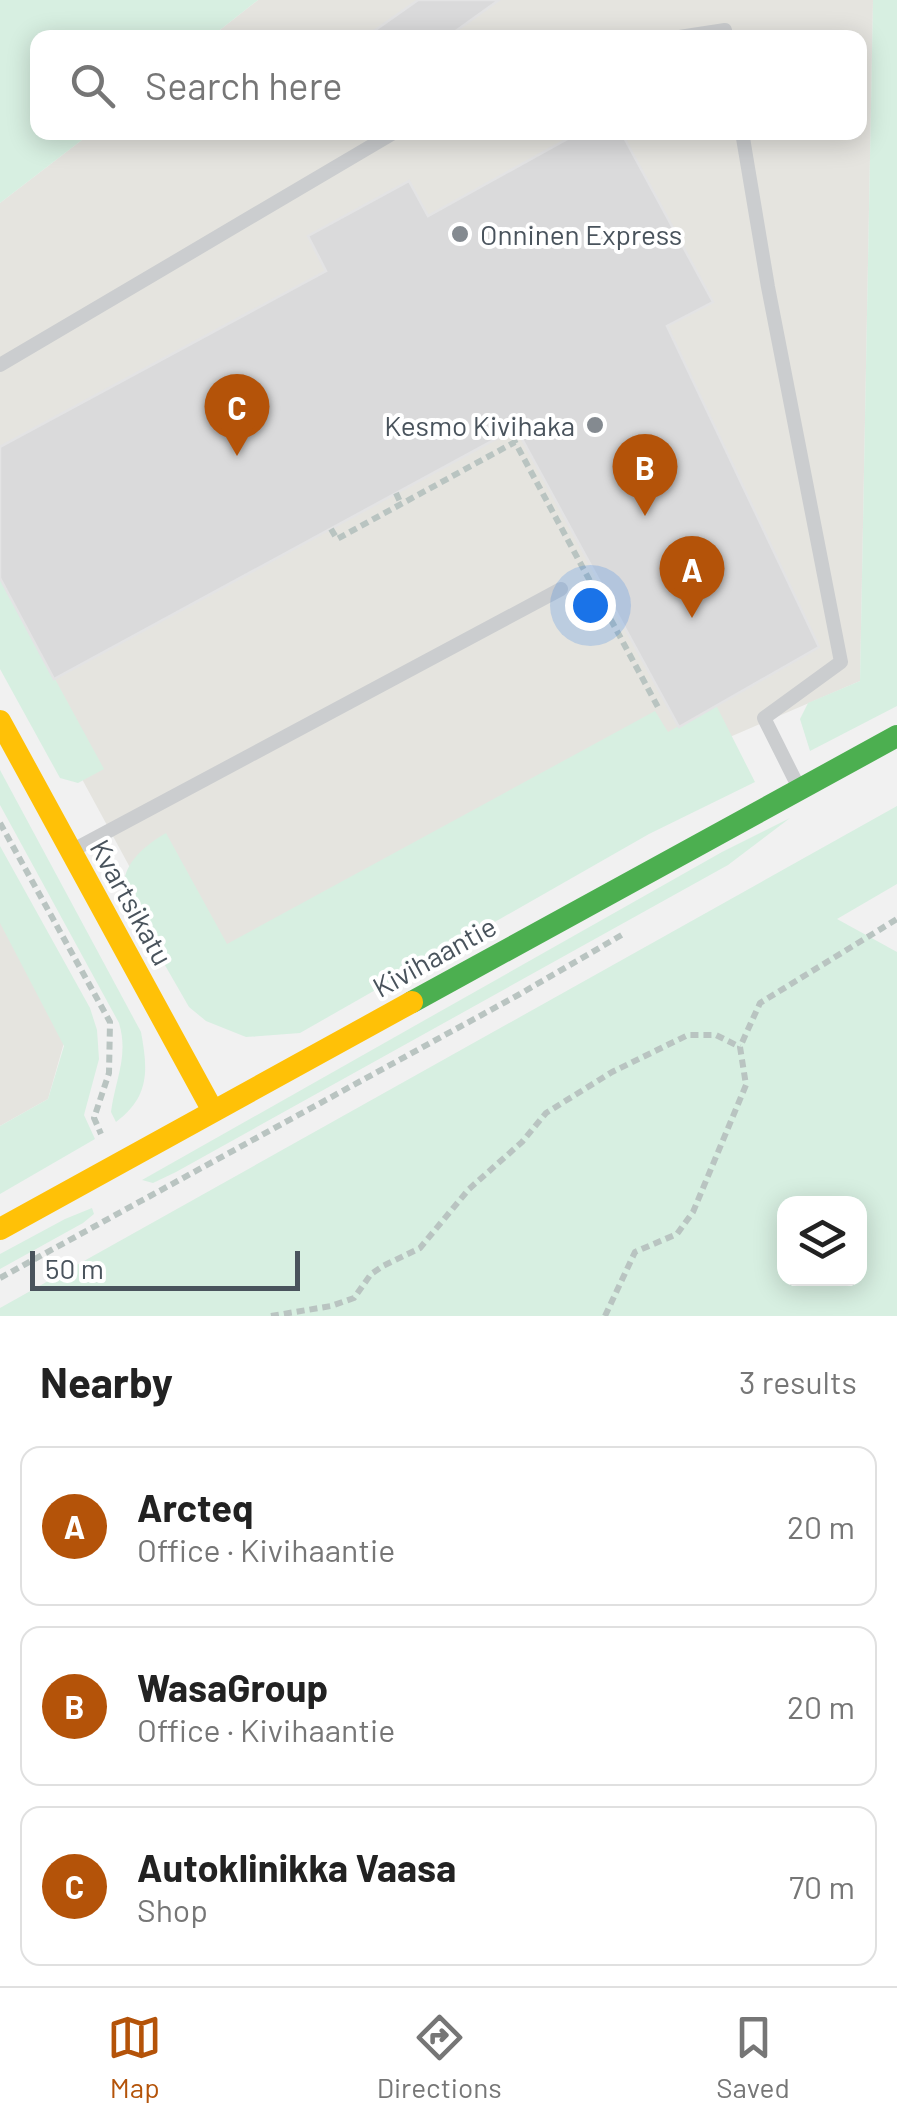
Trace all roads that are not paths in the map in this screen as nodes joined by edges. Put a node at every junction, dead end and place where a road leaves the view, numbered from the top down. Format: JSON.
{"nodes":[{"id":1,"x":381,"y":140,"type":"edge"},
{"id":2,"x":743,"y":140,"type":"edge"},
{"id":3,"x":0,"y":365,"type":"edge"},
{"id":4,"x":561,"y":588,"type":"dead end"},
{"id":5,"x":0,"y":721,"type":"edge"},
{"id":6,"x":889,"y":740,"type":"edge"},
{"id":7,"x":800,"y":789,"type":"junction"},
{"id":8,"x":70,"y":852,"type":"junction"},
{"id":9,"x":213,"y":1111,"type":"junction"},
{"id":10,"x":0,"y":1229,"type":"edge"}],
"edges":[{"from":1,"to":3,"type":"lane"},
{"from":2,"to":7,"type":"lane"},
{"from":4,"to":8,"type":"lane"},
{"from":5,"to":8,"type":"main road","name":"Kvartsikatu"},
{"from":6,"to":7,"type":"main road","name":"Kivihaantie"},
{"from":7,"to":9,"type":"main road","name":"Kivihaantie"},
{"from":8,"to":9,"type":"main road","name":"Kvartsikatu"},
{"from":9,"to":10,"type":"main road","name":"Kivihaantie"}]}
